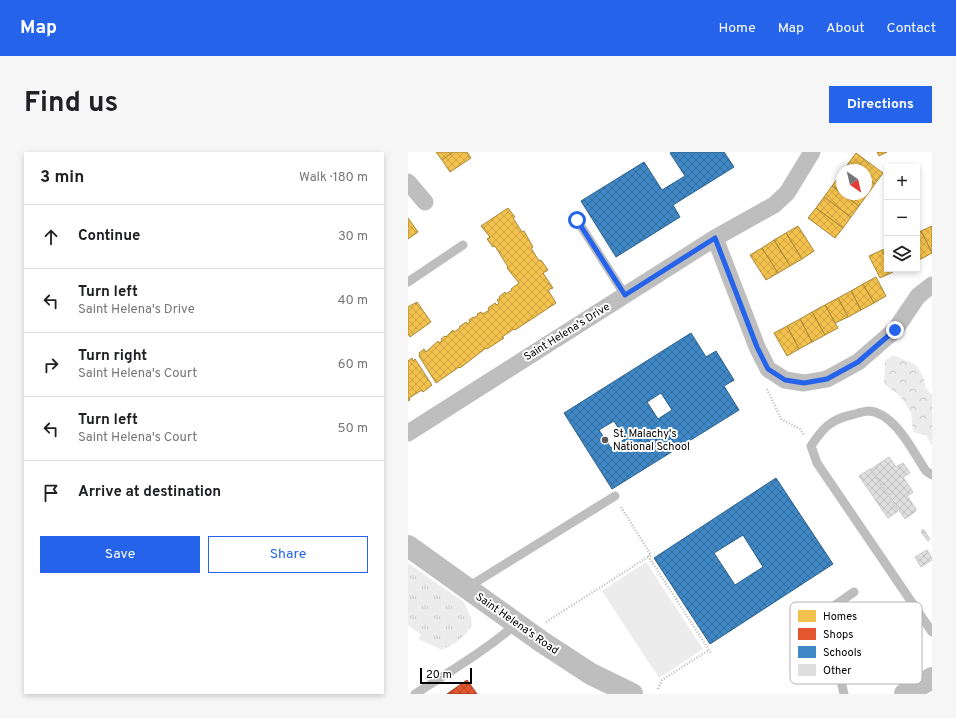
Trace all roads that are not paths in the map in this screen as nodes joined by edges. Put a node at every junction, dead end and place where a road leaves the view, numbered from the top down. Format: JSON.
{"nodes":[{"id":1,"x":812,"y":152,"type":"edge"},
{"id":2,"x":408,"y":182,"type":"edge"},
{"id":3,"x":424,"y":202,"type":"dead end"},
{"id":4,"x":577,"y":220,"type":"dead end"},
{"id":5,"x":715,"y":238,"type":"junction"},
{"id":6,"x":464,"y":244,"type":"dead end"},
{"id":7,"x":408,"y":282,"type":"edge"},
{"id":8,"x":932,"y":285,"type":"edge"},
{"id":9,"x":625,"y":295,"type":"junction"},
{"id":10,"x":408,"y":433,"type":"edge"},
{"id":11,"x":932,"y":475,"type":"edge"},
{"id":12,"x":615,"y":496,"type":"road end"},
{"id":13,"x":408,"y":546,"type":"edge"},
{"id":14,"x":466,"y":588,"type":"junction"},
{"id":15,"x":854,"y":592,"type":"dead end"},
{"id":16,"x":840,"y":602,"type":"edge"},
{"id":17,"x":911,"y":602,"type":"edge"},
{"id":18,"x":922,"y":617,"type":"edge"},
{"id":19,"x":522,"y":628,"type":"junction"},
{"id":20,"x":932,"y":632,"type":"edge"},
{"id":21,"x":932,"y":678,"type":"edge"},
{"id":22,"x":842,"y":684,"type":"edge"},
{"id":23,"x":922,"y":684,"type":"edge"},
{"id":24,"x":922,"y":684,"type":"edge"},
{"id":25,"x":415,"y":694,"type":"edge"},
{"id":26,"x":632,"y":694,"type":"edge"},
{"id":27,"x":844,"y":694,"type":"edge"},
{"id":28,"x":905,"y":694,"type":"edge"}],
"edges":[{"from":1,"to":5,"type":"street","name":"Saint Helena's Drive"},
{"from":2,"to":3,"type":"street"},
{"from":4,"to":9,"type":"lane"},
{"from":5,"to":8,"type":"street"},
{"from":5,"to":9,"type":"street","name":"Saint Helena's Drive"},
{"from":6,"to":7,"type":"lane"},
{"from":9,"to":10,"type":"street","name":"Saint Helena's Drive"},
{"from":11,"to":17,"type":"lane"},
{"from":12,"to":14,"type":"lane"},
{"from":13,"to":14,"type":"street","name":"Saint Helena's Road"},
{"from":14,"to":19,"type":"street","name":"Saint Helena's Road"},
{"from":15,"to":16,"type":"lane"},
{"from":18,"to":20,"type":"lane"},
{"from":19,"to":25,"type":"lane"},
{"from":19,"to":26,"type":"street","name":"Saint Helena's Road"},
{"from":21,"to":24,"type":"street"},
{"from":22,"to":27,"type":"lane"},
{"from":23,"to":28,"type":"street"}]}
